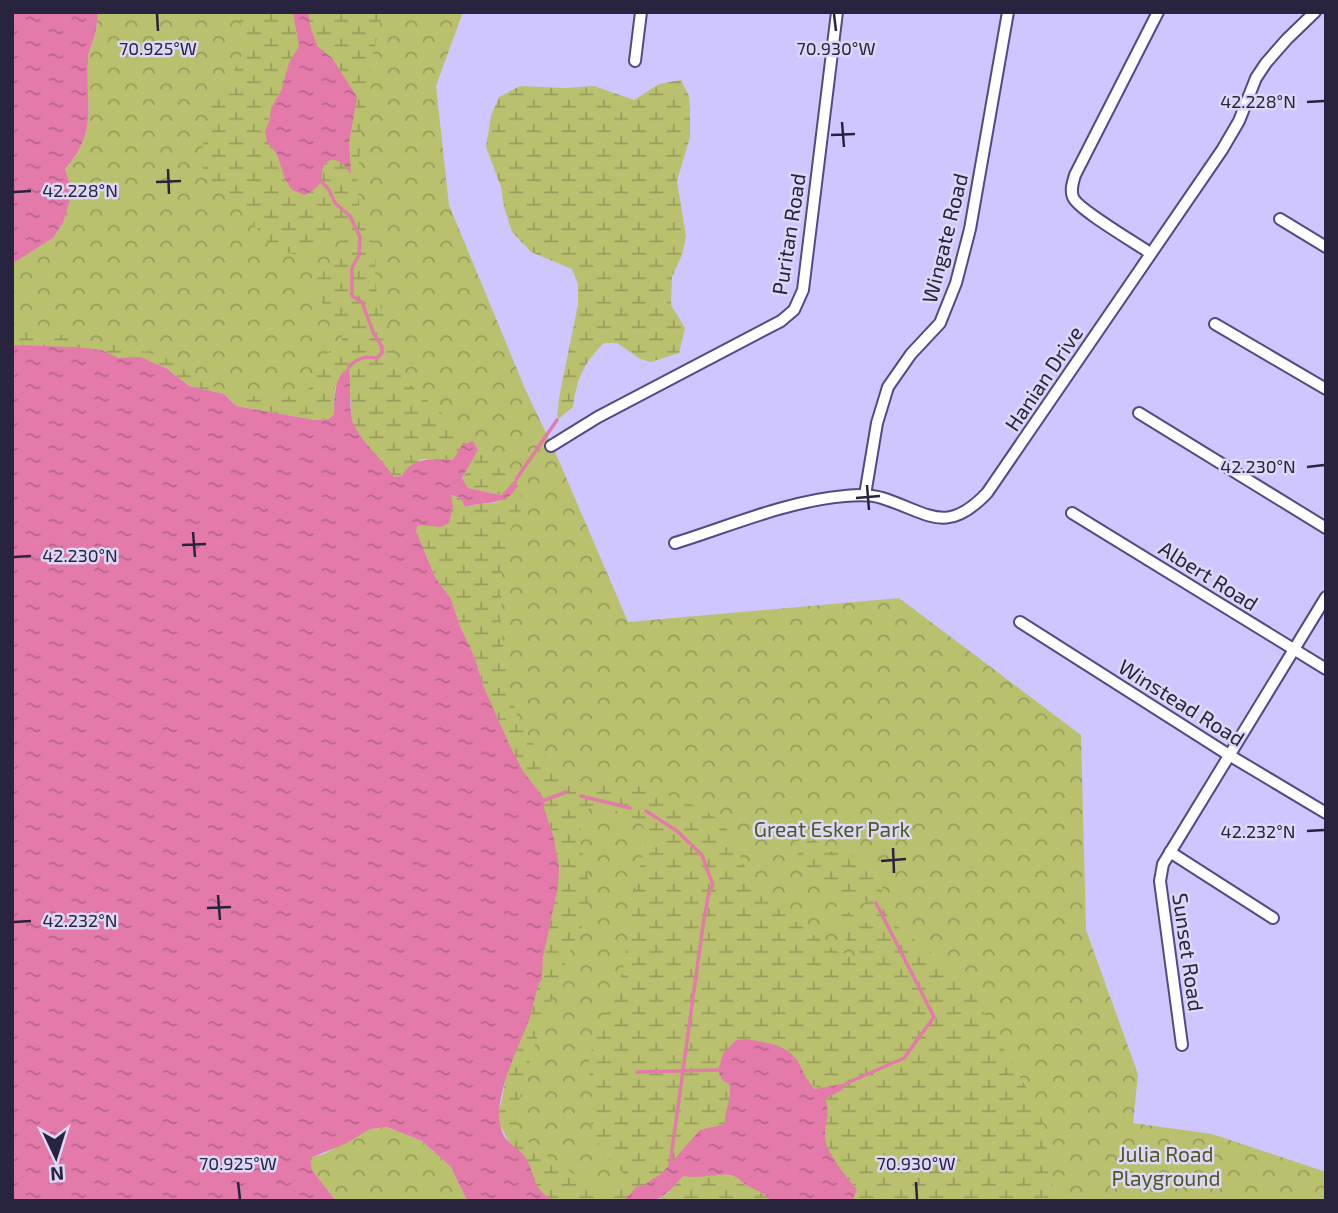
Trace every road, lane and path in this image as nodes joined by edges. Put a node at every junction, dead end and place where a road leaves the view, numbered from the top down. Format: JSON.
{"nodes":[{"id":1,"x":641,"y":12,"type":"edge"},
{"id":2,"x":837,"y":12,"type":"edge"},
{"id":3,"x":1008,"y":12,"type":"edge"},
{"id":4,"x":1158,"y":12,"type":"edge"},
{"id":5,"x":1315,"y":12,"type":"edge"},
{"id":6,"x":635,"y":61,"type":"dead end"},
{"id":7,"x":1280,"y":219,"type":"dead end"},
{"id":8,"x":1326,"y":247,"type":"edge"},
{"id":9,"x":1150,"y":253,"type":"junction"},
{"id":10,"x":1215,"y":324,"type":"dead end"},
{"id":11,"x":1326,"y":389,"type":"edge"},
{"id":12,"x":1139,"y":413,"type":"dead end"},
{"id":13,"x":551,"y":446,"type":"dead end"},
{"id":14,"x":864,"y":495,"type":"junction"},
{"id":15,"x":1072,"y":513,"type":"dead end"},
{"id":16,"x":1326,"y":528,"type":"edge"},
{"id":17,"x":675,"y":543,"type":"dead end"},
{"id":18,"x":1326,"y":597,"type":"edge"},
{"id":19,"x":1020,"y":621,"type":"dead end"},
{"id":20,"x":1293,"y":649,"type":"junction"},
{"id":21,"x":1326,"y":669,"type":"edge"},
{"id":22,"x":1229,"y":755,"type":"junction"},
{"id":23,"x":1326,"y":813,"type":"edge"},
{"id":24,"x":1170,"y":852,"type":"junction"},
{"id":25,"x":1273,"y":918,"type":"dead end"},
{"id":26,"x":1182,"y":1045,"type":"dead end"}],
"edges":[{"from":1,"to":6,"type":"street"},
{"from":2,"to":13,"type":"street","name":"Puritan Road"},
{"from":3,"to":14,"type":"street","name":"Wingate Road"},
{"from":4,"to":9,"type":"street"},
{"from":5,"to":9,"type":"street","name":"Hanian Drive"},
{"from":7,"to":8,"type":"street"},
{"from":9,"to":14,"type":"street","name":"Hanian Drive"},
{"from":10,"to":11,"type":"street"},
{"from":12,"to":16,"type":"street"},
{"from":14,"to":17,"type":"street","name":"Hanian Drive"},
{"from":15,"to":20,"type":"street","name":"Albert Road"},
{"from":18,"to":20,"type":"street"},
{"from":19,"to":22,"type":"street","name":"Winstead Road"},
{"from":20,"to":21,"type":"street","name":"Albert Road"},
{"from":20,"to":22,"type":"street"},
{"from":22,"to":23,"type":"street","name":"Winstead Road"},
{"from":22,"to":24,"type":"street"},
{"from":24,"to":25,"type":"street"},
{"from":24,"to":26,"type":"street","name":"Sunset Road"}]}
